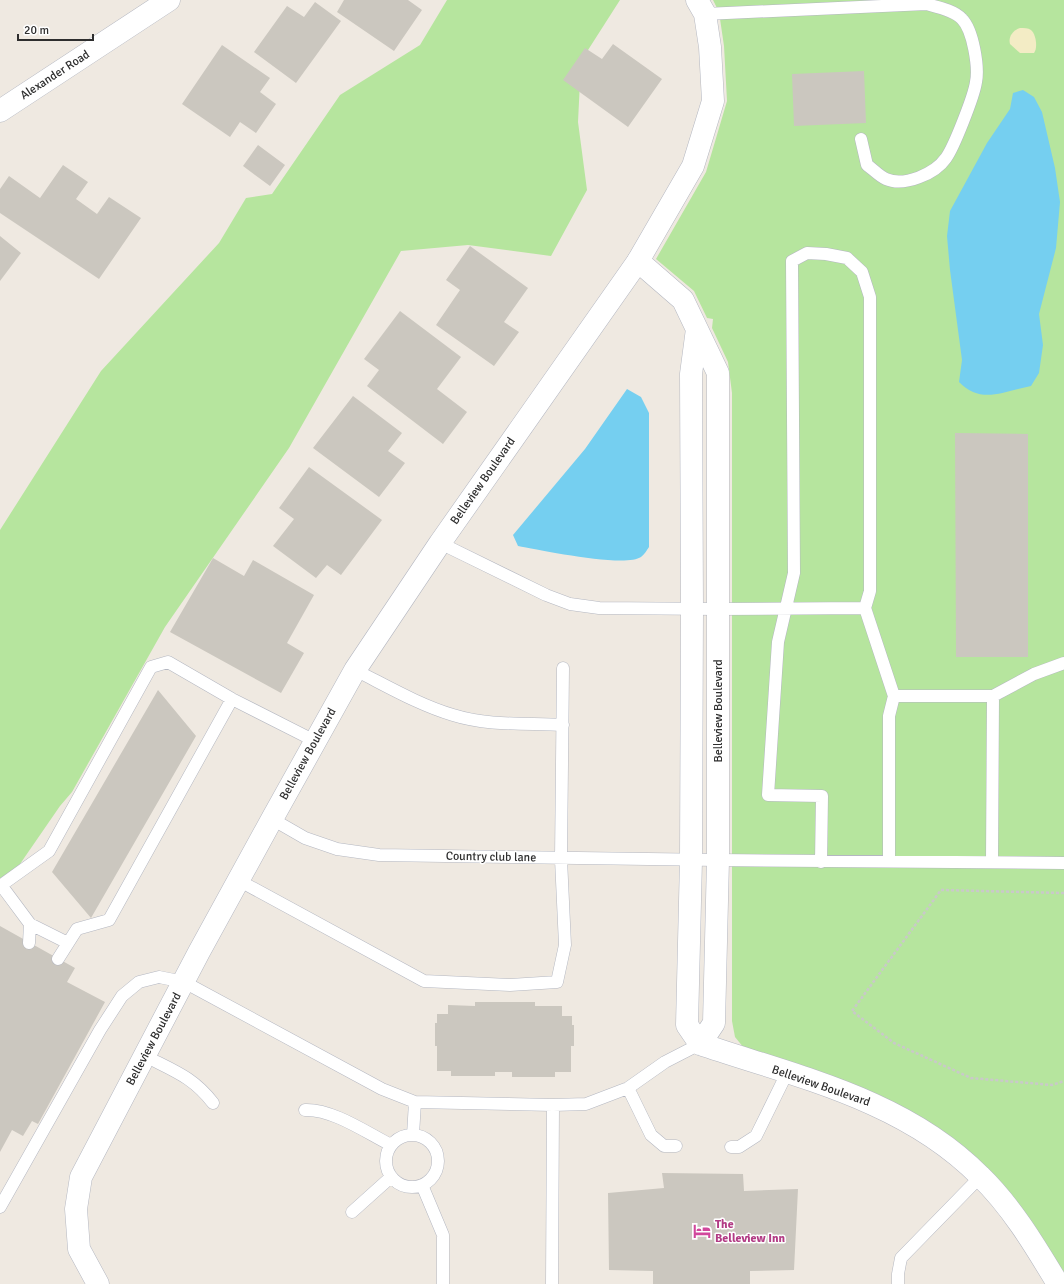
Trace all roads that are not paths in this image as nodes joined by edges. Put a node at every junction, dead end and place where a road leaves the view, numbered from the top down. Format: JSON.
{"nodes":[{"id":1,"x":169,"y":0,"type":"edge"},
{"id":2,"x":776,"y":5,"type":"edge"},
{"id":3,"x":701,"y":7,"type":"edge"},
{"id":4,"x":0,"y":111,"type":"edge"},
{"id":5,"x":861,"y":139,"type":"dead end"},
{"id":6,"x":638,"y":261,"type":"junction"},
{"id":7,"x":697,"y":330,"type":"junction"},
{"id":8,"x":440,"y":543,"type":"junction"},
{"id":9,"x":865,"y":608,"type":"junction"},
{"id":10,"x":692,"y":609,"type":"junction"},
{"id":11,"x":787,"y":609,"type":"junction"},
{"id":12,"x":718,"y":610,"type":"junction"},
{"id":13,"x":1064,"y":663,"type":"edge"},
{"id":14,"x":563,"y":668,"type":"dead end"},
{"id":15,"x":355,"y":670,"type":"junction"},
{"id":16,"x":894,"y":696,"type":"junction"},
{"id":17,"x":993,"y":696,"type":"junction"},
{"id":18,"x":232,"y":698,"type":"junction"},
{"id":19,"x":562,"y":725,"type":"junction"},
{"id":20,"x":315,"y":741,"type":"junction"},
{"id":21,"x":272,"y":818,"type":"junction"},
{"id":22,"x":561,"y":859,"type":"junction"},
{"id":23,"x":691,"y":860,"type":"junction"},
{"id":24,"x":718,"y":860,"type":"junction"},
{"id":25,"x":889,"y":860,"type":"junction"},
{"id":26,"x":821,"y":862,"type":"junction"},
{"id":27,"x":992,"y":862,"type":"junction"},
{"id":28,"x":1064,"y":863,"type":"edge"},
{"id":29,"x":238,"y":880,"type":"junction"},
{"id":30,"x":0,"y":886,"type":"edge"},
{"id":31,"x":30,"y":924,"type":"junction"},
{"id":32,"x":29,"y":942,"type":"dead end"},
{"id":33,"x":68,"y":943,"type":"junction"},
{"id":34,"x":58,"y":959,"type":"dead end"},
{"id":35,"x":184,"y":982,"type":"junction"},
{"id":36,"x":700,"y":1044,"type":"junction"},
{"id":37,"x":145,"y":1056,"type":"junction"},
{"id":38,"x":787,"y":1073,"type":"junction"},
{"id":39,"x":628,"y":1088,"type":"junction"},
{"id":40,"x":415,"y":1102,"type":"junction"},
{"id":41,"x":213,"y":1103,"type":"dead end"},
{"id":42,"x":553,"y":1105,"type":"junction"},
{"id":43,"x":305,"y":1110,"type":"dead end"},
{"id":44,"x":413,"y":1135,"type":"junction"},
{"id":45,"x":391,"y":1145,"type":"junction"},
{"id":46,"x":676,"y":1146,"type":"dead end"},
{"id":47,"x":731,"y":1147,"type":"dead end"},
{"id":48,"x":391,"y":1176,"type":"junction"},
{"id":49,"x":981,"y":1176,"type":"junction"},
{"id":50,"x":422,"y":1185,"type":"junction"},
{"id":51,"x":0,"y":1207,"type":"edge"},
{"id":52,"x":352,"y":1212,"type":"dead end"},
{"id":53,"x":98,"y":1284,"type":"edge"},
{"id":54,"x":443,"y":1284,"type":"edge"},
{"id":55,"x":552,"y":1284,"type":"edge"},
{"id":56,"x":898,"y":1284,"type":"edge"},
{"id":57,"x":1058,"y":1284,"type":"edge"}],
"edges":[{"from":1,"to":4,"type":"street","name":"Alexander Road"},
{"from":2,"to":3,"type":"lane"},
{"from":2,"to":5,"type":"lane"},
{"from":3,"to":6,"type":"street","name":"Belleview Boulevard"},
{"from":6,"to":7,"type":"street","name":"Belleview Boulevard"},
{"from":6,"to":8,"type":"street","name":"Belleview Boulevard"},
{"from":7,"to":10,"type":"street"},
{"from":7,"to":12,"type":"street","name":"Belleview Boulevard"},
{"from":8,"to":10,"type":"lane"},
{"from":8,"to":15,"type":"street","name":"Belleview Boulevard"},
{"from":9,"to":11,"type":"lane"},
{"from":9,"to":11,"type":"lane"},
{"from":9,"to":16,"type":"lane"},
{"from":10,"to":12,"type":"lane"},
{"from":10,"to":23,"type":"street"},
{"from":11,"to":12,"type":"lane"},
{"from":11,"to":26,"type":"lane"},
{"from":12,"to":24,"type":"street","name":"Belleview Boulevard"},
{"from":13,"to":17,"type":"lane"},
{"from":14,"to":19,"type":"lane"},
{"from":15,"to":19,"type":"lane"},
{"from":15,"to":20,"type":"street","name":"Belleview Boulevard"},
{"from":16,"to":17,"type":"lane"},
{"from":16,"to":25,"type":"lane"},
{"from":17,"to":27,"type":"lane"},
{"from":18,"to":20,"type":"lane"},
{"from":18,"to":30,"type":"lane"},
{"from":18,"to":33,"type":"lane"},
{"from":19,"to":22,"type":"lane"},
{"from":20,"to":21,"type":"street","name":"Belleview Boulevard"},
{"from":21,"to":22,"type":"lane","name":"Country club lane"},
{"from":21,"to":29,"type":"street","name":"Belleview Boulevard"},
{"from":22,"to":23,"type":"lane","name":"Country club lane"},
{"from":22,"to":29,"type":"lane"},
{"from":23,"to":24,"type":"lane","name":"Country club lane"},
{"from":23,"to":36,"type":"street"},
{"from":24,"to":26,"type":"lane","name":"Country club lane"},
{"from":24,"to":36,"type":"street","name":"Belleview Boulevard"},
{"from":25,"to":26,"type":"lane","name":"Country club lane"},
{"from":25,"to":27,"type":"lane","name":"Country club lane"},
{"from":27,"to":28,"type":"lane","name":"Country club lane"},
{"from":29,"to":35,"type":"street","name":"Belleview Boulevard"},
{"from":30,"to":31,"type":"lane"},
{"from":31,"to":32,"type":"lane"},
{"from":31,"to":33,"type":"lane"},
{"from":33,"to":34,"type":"lane"},
{"from":35,"to":37,"type":"street","name":"Belleview Boulevard"},
{"from":35,"to":40,"type":"lane"},
{"from":35,"to":51,"type":"lane"},
{"from":36,"to":38,"type":"street","name":"Belleview Boulevard"},
{"from":36,"to":39,"type":"lane"},
{"from":37,"to":41,"type":"lane"},
{"from":37,"to":53,"type":"street","name":"Belleview Boulevard"},
{"from":38,"to":47,"type":"lane"},
{"from":38,"to":49,"type":"street","name":"Belleview Boulevard"},
{"from":39,"to":42,"type":"lane"},
{"from":39,"to":46,"type":"lane"},
{"from":40,"to":42,"type":"lane"},
{"from":40,"to":44,"type":"lane"},
{"from":42,"to":55,"type":"lane"},
{"from":43,"to":45,"type":"lane"},
{"from":44,"to":45,"type":"lane"},
{"from":44,"to":50,"type":"lane"},
{"from":45,"to":48,"type":"lane"},
{"from":48,"to":50,"type":"lane"},
{"from":48,"to":52,"type":"lane"},
{"from":49,"to":56,"type":"lane"},
{"from":49,"to":57,"type":"street","name":"Belleview Boulevard"},
{"from":50,"to":54,"type":"lane"}]}
